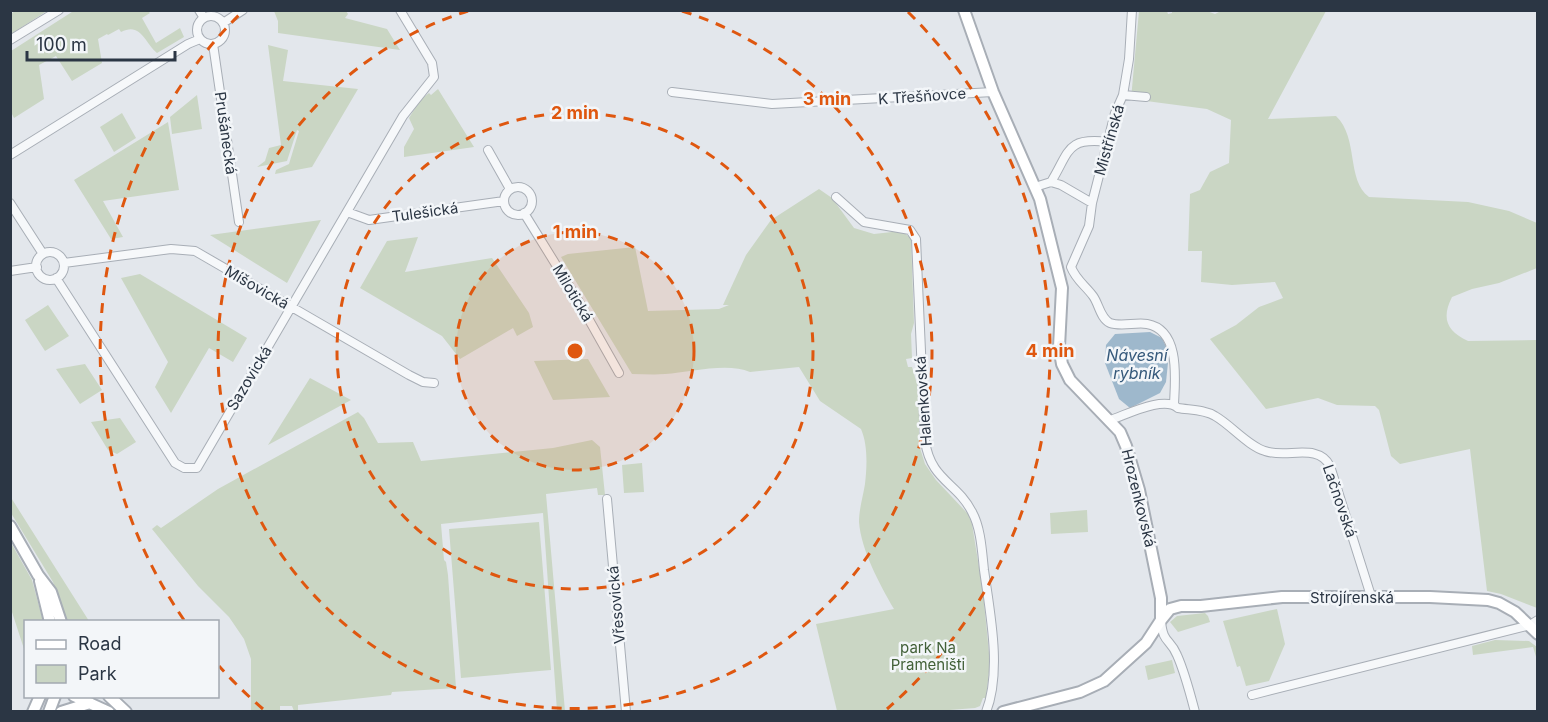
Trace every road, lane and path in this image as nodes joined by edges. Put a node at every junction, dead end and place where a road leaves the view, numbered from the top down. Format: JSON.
{"nodes":[{"id":1,"x":59,"y":10,"type":"edge"},
{"id":2,"x":199,"y":10,"type":"edge"},
{"id":3,"x":243,"y":10,"type":"edge"},
{"id":4,"x":400,"y":10,"type":"edge"},
{"id":5,"x":964,"y":10,"type":"edge"},
{"id":6,"x":1132,"y":10,"type":"edge"},
{"id":7,"x":204,"y":18,"type":"junction"},
{"id":8,"x":223,"y":23,"type":"junction"},
{"id":9,"x":200,"y":39,"type":"junction"},
{"id":10,"x":10,"y":40,"type":"edge"},
{"id":11,"x":213,"y":44,"type":"junction"},
{"id":12,"x":672,"y":92,"type":"dead end"},
{"id":13,"x":993,"y":92,"type":"junction"},
{"id":14,"x":1122,"y":95,"type":"junction"},
{"id":15,"x":1146,"y":97,"type":"dead end"},
{"id":16,"x":1108,"y":142,"type":"junction"},
{"id":17,"x":488,"y":150,"type":"dead end"},
{"id":18,"x":10,"y":155,"type":"edge"},
{"id":19,"x":1051,"y":182,"type":"junction"},
{"id":20,"x":1035,"y":186,"type":"junction"},
{"id":21,"x":510,"y":189,"type":"junction"},
{"id":22,"x":836,"y":197,"type":"dead end"},
{"id":23,"x":504,"y":201,"type":"junction"},
{"id":24,"x":10,"y":203,"type":"edge"},
{"id":25,"x":1092,"y":203,"type":"junction"},
{"id":26,"x":347,"y":212,"type":"junction"},
{"id":27,"x":524,"y":213,"type":"junction"},
{"id":28,"x":239,"y":222,"type":"dead end"},
{"id":29,"x":43,"y":254,"type":"junction"},
{"id":30,"x":64,"y":263,"type":"junction"},
{"id":31,"x":37,"y":267,"type":"junction"},
{"id":32,"x":1071,"y":267,"type":"junction"},
{"id":33,"x":1058,"y":269,"type":"junction"},
{"id":34,"x":10,"y":271,"type":"edge"},
{"id":35,"x":56,"y":278,"type":"junction"},
{"id":36,"x":291,"y":307,"type":"junction"},
{"id":37,"x":619,"y":373,"type":"dead end"},
{"id":38,"x":434,"y":383,"type":"dead end"},
{"id":39,"x":1174,"y":404,"type":"junction"},
{"id":40,"x":1110,"y":420,"type":"junction"},
{"id":41,"x":607,"y":499,"type":"dead end"},
{"id":42,"x":10,"y":526,"type":"edge"},
{"id":43,"x":38,"y":575,"type":"junction"},
{"id":44,"x":1371,"y":596,"type":"junction"},
{"id":45,"x":50,"y":620,"type":"edge"},
{"id":46,"x":61,"y":620,"type":"edge"},
{"id":47,"x":1161,"y":620,"type":"junction"},
{"id":48,"x":1534,"y":623,"type":"edge"},
{"id":49,"x":1538,"y":634,"type":"edge"},
{"id":50,"x":1252,"y":695,"type":"dead end"},
{"id":51,"x":79,"y":698,"type":"edge"},
{"id":52,"x":111,"y":698,"type":"edge"},
{"id":53,"x":90,"y":703,"type":"junction"},
{"id":54,"x":61,"y":711,"type":"edge"},
{"id":55,"x":109,"y":711,"type":"edge"},
{"id":56,"x":126,"y":711,"type":"edge"},
{"id":57,"x":626,"y":711,"type":"edge"},
{"id":58,"x":986,"y":711,"type":"edge"},
{"id":59,"x":1003,"y":711,"type":"edge"},
{"id":60,"x":1195,"y":711,"type":"edge"}],
"edges":[{"from":1,"to":10,"type":"street"},
{"from":2,"to":7,"type":"street"},
{"from":3,"to":8,"type":"street"},
{"from":4,"to":26,"type":"street","name":"Sazovická"},
{"from":5,"to":13,"type":"street","name":"Hrozenkovská"},
{"from":6,"to":14,"type":"street","name":"Mistřínská"},
{"from":7,"to":8,"type":"street"},
{"from":7,"to":9,"type":"street"},
{"from":8,"to":11,"type":"street"},
{"from":9,"to":11,"type":"street"},
{"from":9,"to":18,"type":"street"},
{"from":11,"to":28,"type":"street","name":"Prušánecká"},
{"from":12,"to":13,"type":"street","name":"K Třešňovce"},
{"from":13,"to":20,"type":"street","name":"Hrozenkovská"},
{"from":14,"to":15,"type":"street"},
{"from":14,"to":16,"type":"street","name":"Mistřínská"},
{"from":16,"to":19,"type":"street"},
{"from":16,"to":25,"type":"street","name":"Mistřínská"},
{"from":17,"to":21,"type":"street"},
{"from":19,"to":20,"type":"street"},
{"from":19,"to":25,"type":"street"},
{"from":20,"to":33,"type":"street","name":"Hrozenkovská"},
{"from":21,"to":23,"type":"street"},
{"from":21,"to":27,"type":"street"},
{"from":22,"to":58,"type":"street","name":"Halenkovská"},
{"from":23,"to":26,"type":"street","name":"Tulešická"},
{"from":23,"to":27,"type":"street","name":"Milotická"},
{"from":24,"to":29,"type":"street"},
{"from":25,"to":32,"type":"street","name":"Mistřínská"},
{"from":26,"to":36,"type":"street","name":"Sazovická"},
{"from":27,"to":37,"type":"street","name":"Milotická"},
{"from":29,"to":30,"type":"street"},
{"from":29,"to":31,"type":"street"},
{"from":30,"to":35,"type":"street"},
{"from":30,"to":36,"type":"street","name":"Míšovická"},
{"from":31,"to":34,"type":"street"},
{"from":31,"to":35,"type":"street"},
{"from":32,"to":33,"type":"street"},
{"from":32,"to":39,"type":"street"},
{"from":33,"to":40,"type":"street","name":"Hrozenkovská"},
{"from":35,"to":36,"type":"street","name":"Sazovická"},
{"from":36,"to":38,"type":"street","name":"Míšovická"},
{"from":39,"to":40,"type":"street","name":"Lačnovská"},
{"from":39,"to":44,"type":"street","name":"Lačnovská"},
{"from":40,"to":47,"type":"street","name":"Hrozenkovská"},
{"from":41,"to":57,"type":"street","name":"Vřesovická"},
{"from":42,"to":43,"type":"street"},
{"from":43,"to":45,"type":"street"},
{"from":43,"to":46,"type":"street"},
{"from":44,"to":47,"type":"street","name":"Strojírenská"},
{"from":44,"to":48,"type":"street","name":"Strojírenská"},
{"from":47,"to":59,"type":"street"},
{"from":47,"to":60,"type":"street"},
{"from":48,"to":49,"type":"street","name":"Strojírenská"},
{"from":48,"to":50,"type":"street"},
{"from":51,"to":53,"type":"street"},
{"from":52,"to":56,"type":"street"},
{"from":53,"to":54,"type":"street"},
{"from":53,"to":55,"type":"street"}]}
